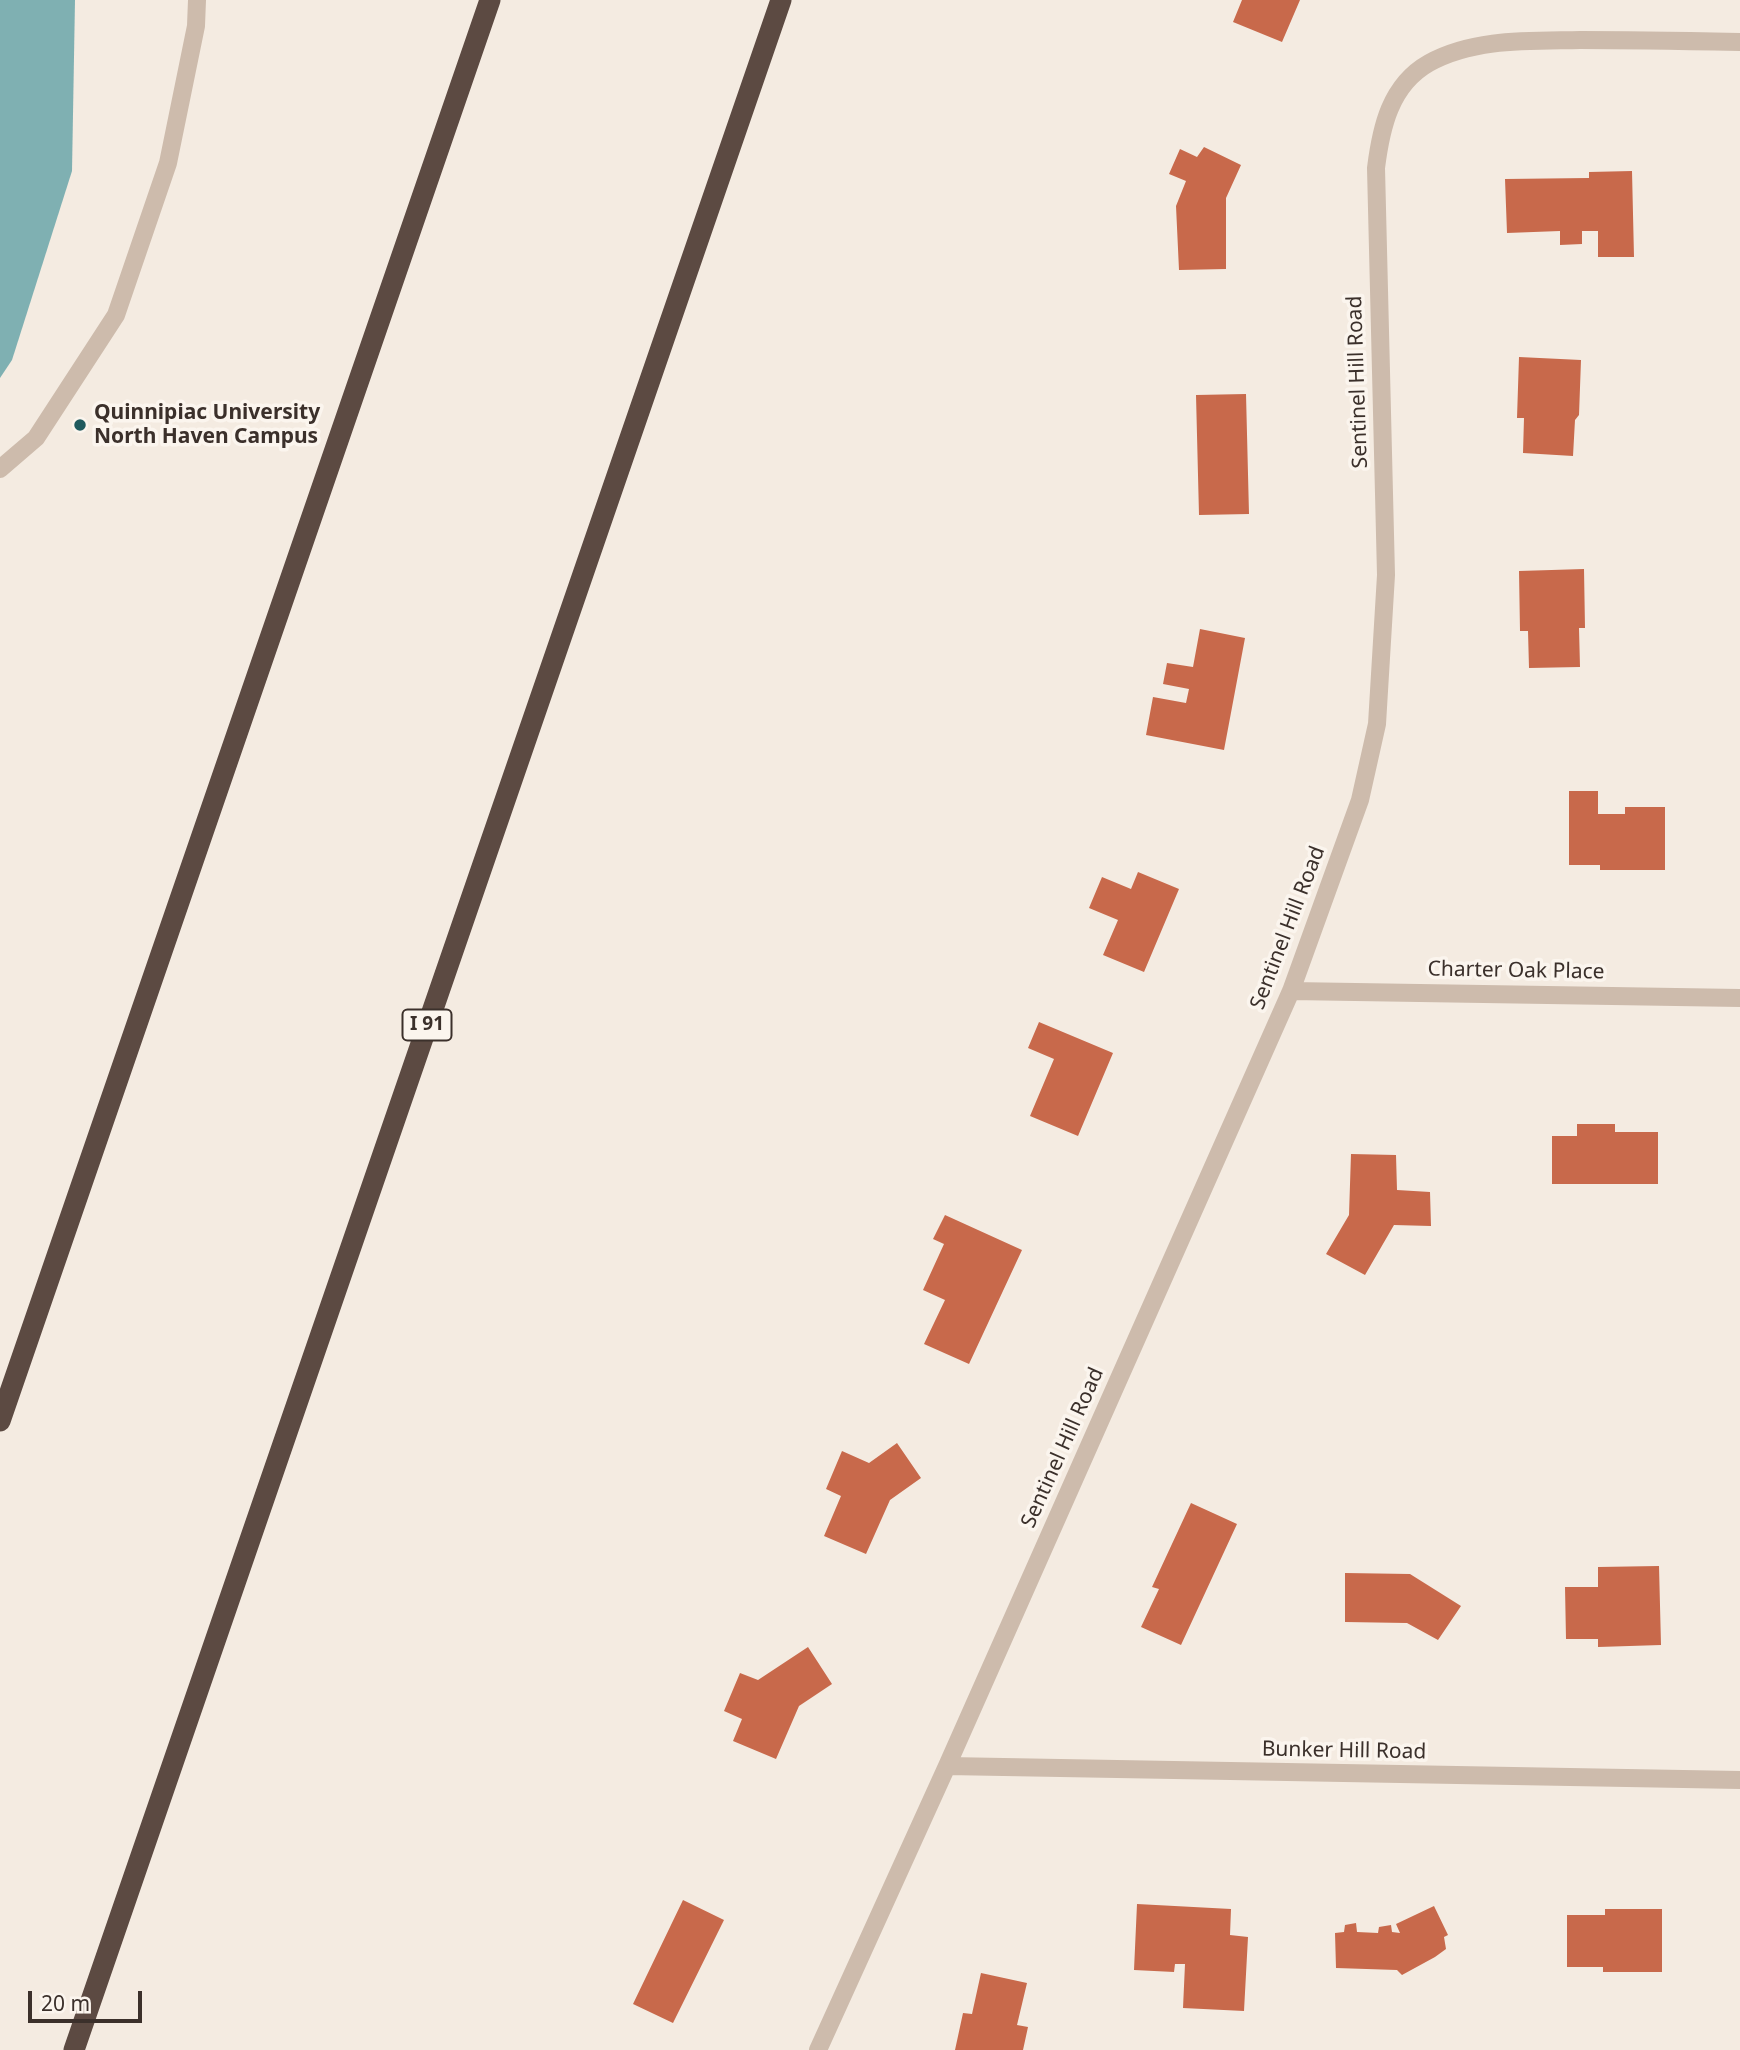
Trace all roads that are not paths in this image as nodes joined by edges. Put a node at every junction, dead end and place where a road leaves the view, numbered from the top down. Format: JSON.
{"nodes":[{"id":1,"x":197,"y":0,"type":"edge"},
{"id":2,"x":490,"y":0,"type":"edge"},
{"id":3,"x":781,"y":0,"type":"edge"},
{"id":4,"x":1740,"y":42,"type":"edge"},
{"id":5,"x":0,"y":469,"type":"edge"},
{"id":6,"x":1291,"y":991,"type":"junction"},
{"id":7,"x":1740,"y":998,"type":"edge"},
{"id":8,"x":0,"y":1421,"type":"edge"},
{"id":9,"x":947,"y":1766,"type":"junction"},
{"id":10,"x":1740,"y":1780,"type":"edge"},
{"id":11,"x":74,"y":2050,"type":"edge"},
{"id":12,"x":818,"y":2050,"type":"edge"}],
"edges":[{"from":1,"to":5,"type":"street"},
{"from":2,"to":8,"type":"highway"},
{"from":3,"to":11,"type":"highway","number":"I 91"},
{"from":4,"to":6,"type":"street","name":"Sentinel Hill Road"},
{"from":6,"to":7,"type":"street","name":"Charter Oak Place"},
{"from":6,"to":9,"type":"street","name":"Sentinel Hill Road"},
{"from":9,"to":10,"type":"street","name":"Bunker Hill Road"},
{"from":9,"to":12,"type":"street","name":"Sentinel Hill Road"}]}
